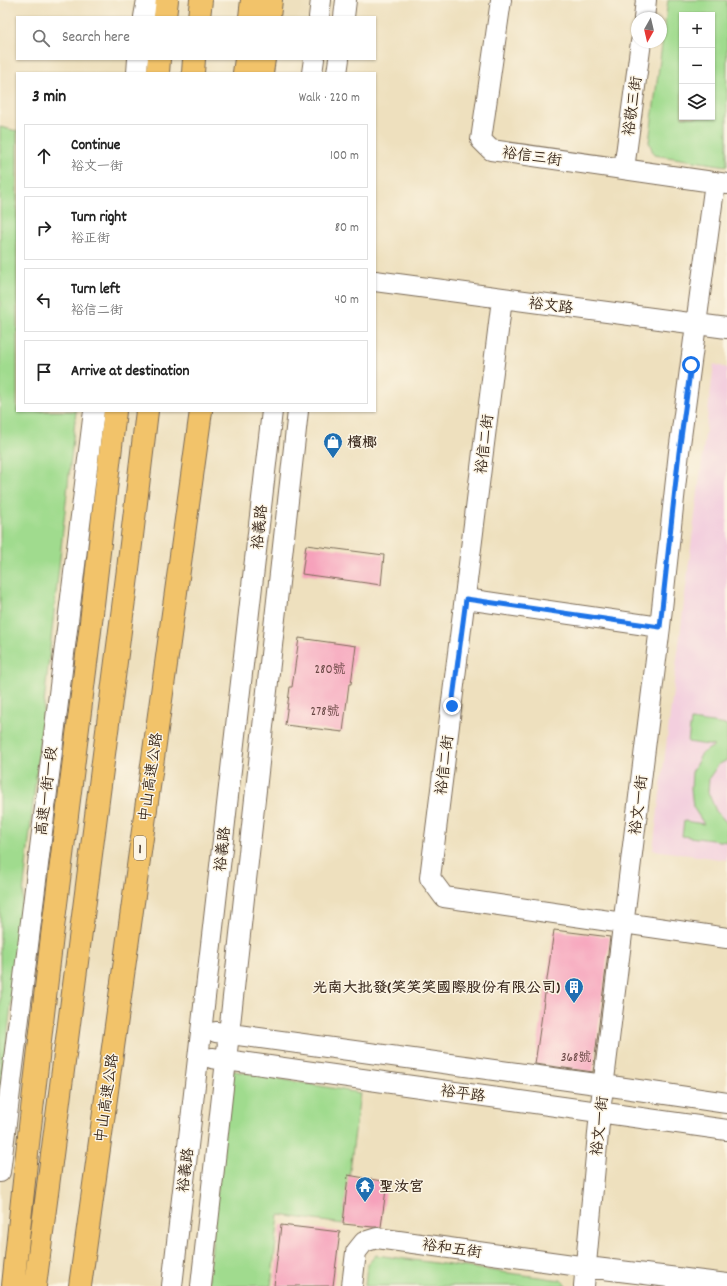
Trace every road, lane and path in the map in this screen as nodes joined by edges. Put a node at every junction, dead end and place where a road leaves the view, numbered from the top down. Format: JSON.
{"nodes":[{"id":1,"x":147,"y":0,"type":"edge"},
{"id":2,"x":167,"y":0,"type":"edge"},
{"id":3,"x":201,"y":0,"type":"edge"},
{"id":4,"x":252,"y":0,"type":"edge"},
{"id":5,"x":271,"y":0,"type":"edge"},
{"id":6,"x":321,"y":0,"type":"edge"},
{"id":7,"x":346,"y":0,"type":"edge"},
{"id":8,"x":501,"y":0,"type":"edge"},
{"id":9,"x":646,"y":0,"type":"edge"},
{"id":10,"x":645,"y":12,"type":"edge"},
{"id":11,"x":144,"y":16,"type":"edge"},
{"id":12,"x":165,"y":16,"type":"edge"},
{"id":13,"x":199,"y":16,"type":"edge"},
{"id":14,"x":250,"y":16,"type":"edge"},
{"id":15,"x":269,"y":16,"type":"edge"},
{"id":16,"x":319,"y":16,"type":"edge"},
{"id":17,"x":344,"y":16,"type":"edge"},
{"id":18,"x":640,"y":48,"type":"edge"},
{"id":19,"x":138,"y":60,"type":"edge"},
{"id":20,"x":160,"y":60,"type":"edge"},
{"id":21,"x":194,"y":60,"type":"edge"},
{"id":22,"x":246,"y":60,"type":"edge"},
{"id":23,"x":264,"y":60,"type":"edge"},
{"id":24,"x":314,"y":60,"type":"edge"},
{"id":25,"x":339,"y":60,"type":"edge"},
{"id":26,"x":137,"y":72,"type":"edge"},
{"id":27,"x":158,"y":72,"type":"edge"},
{"id":28,"x":193,"y":72,"type":"edge"},
{"id":29,"x":244,"y":72,"type":"edge"},
{"id":30,"x":262,"y":72,"type":"edge"},
{"id":31,"x":312,"y":72,"type":"edge"},
{"id":32,"x":337,"y":72,"type":"edge"},
{"id":33,"x":624,"y":169,"type":"junction"},
{"id":34,"x":721,"y":183,"type":"edge"},
{"id":35,"x":376,"y":281,"type":"edge"},
{"id":36,"x":502,"y":299,"type":"junction"},
{"id":37,"x":697,"y":324,"type":"junction"},
{"id":38,"x":727,"y":328,"type":"edge"},
{"id":39,"x":94,"y":412,"type":"edge"},
{"id":40,"x":115,"y":412,"type":"edge"},
{"id":41,"x":147,"y":412,"type":"edge"},
{"id":42,"x":201,"y":412,"type":"edge"},
{"id":43,"x":272,"y":412,"type":"edge"},
{"id":44,"x":298,"y":412,"type":"edge"},
{"id":45,"x":466,"y":599,"type":"junction"},
{"id":46,"x":660,"y":627,"type":"junction"},
{"id":47,"x":623,"y":923,"type":"junction"},
{"id":48,"x":727,"y":938,"type":"edge"},
{"id":49,"x":202,"y":1030,"type":"junction"},
{"id":50,"x":229,"y":1034,"type":"junction"},
{"id":51,"x":198,"y":1056,"type":"junction"},
{"id":52,"x":226,"y":1060,"type":"junction"},
{"id":53,"x":604,"y":1085,"type":"junction"},
{"id":54,"x":727,"y":1103,"type":"edge"},
{"id":55,"x":600,"y":1112,"type":"junction"},
{"id":56,"x":727,"y":1130,"type":"edge"},
{"id":57,"x":0,"y":1172,"type":"edge"},
{"id":58,"x":585,"y":1276,"type":"edge"},
{"id":59,"x":727,"y":1284,"type":"edge"},
{"id":60,"x":13,"y":1286,"type":"edge"},
{"id":61,"x":35,"y":1286,"type":"edge"},
{"id":62,"x":80,"y":1286,"type":"edge"},
{"id":63,"x":172,"y":1286,"type":"edge"},
{"id":64,"x":201,"y":1286,"type":"edge"},
{"id":65,"x":352,"y":1286,"type":"edge"}],
"edges":[{"from":1,"to":11,"type":"street"},
{"from":2,"to":12,"type":"highway"},
{"from":3,"to":13,"type":"highway"},
{"from":4,"to":14,"type":"highway"},
{"from":5,"to":15,"type":"highway"},
{"from":6,"to":16,"type":"street"},
{"from":7,"to":17,"type":"street"},
{"from":8,"to":33,"type":"street","name":"裕信三街"},
{"from":9,"to":10,"type":"street"},
{"from":18,"to":33,"type":"street","name":"裕敬三街"},
{"from":19,"to":26,"type":"street"},
{"from":20,"to":27,"type":"highway"},
{"from":21,"to":28,"type":"highway"},
{"from":22,"to":29,"type":"highway"},
{"from":23,"to":30,"type":"highway"},
{"from":24,"to":31,"type":"street"},
{"from":25,"to":32,"type":"street"},
{"from":33,"to":34,"type":"street","name":"裕信三街"},
{"from":34,"to":37,"type":"street","name":"裕文一街"},
{"from":35,"to":36,"type":"street","name":"裕文路"},
{"from":36,"to":37,"type":"street","name":"裕文路"},
{"from":36,"to":45,"type":"street","name":"裕信二街"},
{"from":37,"to":38,"type":"street","name":"裕文路"},
{"from":37,"to":46,"type":"street","name":"裕文一街"},
{"from":39,"to":57,"type":"street","name":"高速一街一段"},
{"from":40,"to":60,"type":"highway"},
{"from":41,"to":61,"type":"highway"},
{"from":42,"to":62,"type":"highway","name":"中山高速公路","number":"1"},
{"from":43,"to":49,"type":"street","name":"裕義路"},
{"from":44,"to":50,"type":"street","name":"裕義路"},
{"from":45,"to":46,"type":"street"},
{"from":45,"to":47,"type":"street","name":"裕信二街"},
{"from":46,"to":47,"type":"street","name":"裕文一街"},
{"from":47,"to":48,"type":"street","name":"裕信二街"},
{"from":47,"to":53,"type":"street","name":"裕文一街"},
{"from":49,"to":50,"type":"street","name":"裕平路"},
{"from":49,"to":51,"type":"street","name":"裕義路"},
{"from":50,"to":52,"type":"street","name":"裕義路"},
{"from":50,"to":53,"type":"street","name":"裕平路"},
{"from":51,"to":52,"type":"street","name":"裕平路"},
{"from":51,"to":63,"type":"street","name":"裕義路"},
{"from":52,"to":55,"type":"street","name":"裕平路"},
{"from":52,"to":64,"type":"street","name":"裕義路"},
{"from":53,"to":54,"type":"street","name":"裕平路"},
{"from":53,"to":55,"type":"street","name":"裕文一街"},
{"from":55,"to":56,"type":"street","name":"裕平路"},
{"from":55,"to":58,"type":"street","name":"裕文一街"},
{"from":58,"to":59,"type":"street","name":"裕和五街"},
{"from":58,"to":65,"type":"street","name":"裕和五街"}]}
